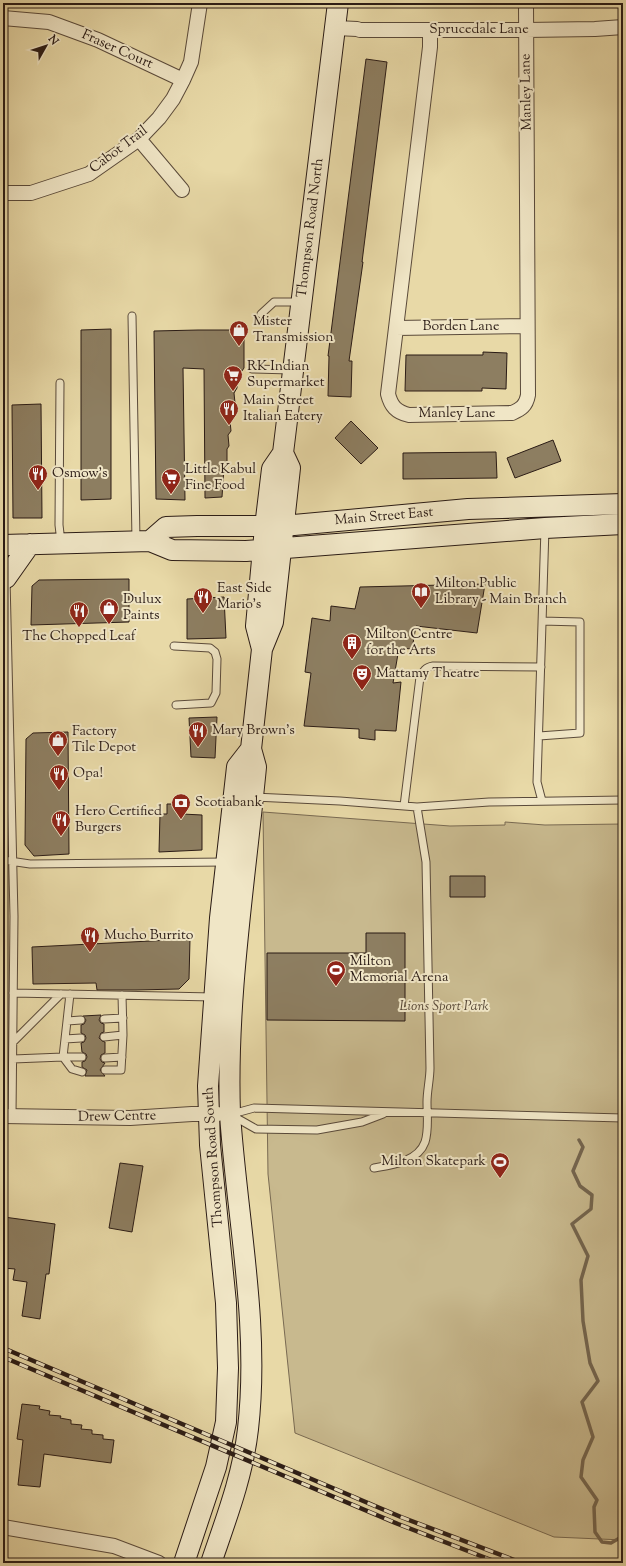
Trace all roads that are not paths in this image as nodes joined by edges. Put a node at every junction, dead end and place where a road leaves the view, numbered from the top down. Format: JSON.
{"nodes":[{"id":1,"x":200,"y":3,"type":"edge"},
{"id":2,"x":338,"y":3,"type":"edge"},
{"id":3,"x":526,"y":3,"type":"edge"},
{"id":4,"x":3,"y":18,"type":"edge"},
{"id":5,"x":623,"y":27,"type":"edge"},
{"id":6,"x":336,"y":28,"type":"junction"},
{"id":7,"x":430,"y":30,"type":"junction"},
{"id":8,"x":526,"y":30,"type":"junction"},
{"id":9,"x":183,"y":80,"type":"junction"},
{"id":10,"x":139,"y":139,"type":"junction"},
{"id":11,"x":182,"y":190,"type":"dead end"},
{"id":12,"x":3,"y":193,"type":"edge"},
{"id":13,"x":302,"y":302,"type":"junction"},
{"id":14,"x":261,"y":314,"type":"dead end"},
{"id":15,"x":132,"y":316,"type":"dead end"},
{"id":16,"x":527,"y":326,"type":"junction"},
{"id":17,"x":396,"y":328,"type":"junction"},
{"id":18,"x":252,"y":369,"type":"dead end"},
{"id":19,"x":293,"y":370,"type":"junction"},
{"id":20,"x":60,"y":383,"type":"dead end"},
{"id":21,"x":623,"y":504,"type":"edge"},
{"id":22,"x":623,"y":524,"type":"edge"},
{"id":23,"x":545,"y":528,"type":"junction"},
{"id":24,"x":273,"y":537,"type":"junction"},
{"id":25,"x":143,"y":541,"type":"junction"},
{"id":26,"x":30,"y":544,"type":"junction"},
{"id":27,"x":61,"y":544,"type":"junction"},
{"id":28,"x":3,"y":545,"type":"edge"},
{"id":29,"x":5,"y":576,"type":"edge"},
{"id":30,"x":542,"y":621,"type":"junction"},
{"id":31,"x":174,"y":646,"type":"dead end"},
{"id":32,"x":541,"y":667,"type":"junction"},
{"id":33,"x":6,"y":682,"type":"edge"},
{"id":34,"x":176,"y":705,"type":"dead end"},
{"id":35,"x":539,"y":736,"type":"junction"},
{"id":36,"x":250,"y":749,"type":"junction"},
{"id":37,"x":253,"y":797,"type":"junction"},
{"id":38,"x":623,"y":800,"type":"edge"},
{"id":39,"x":542,"y":801,"type":"junction"},
{"id":40,"x":404,"y":806,"type":"junction"},
{"id":41,"x":417,"y":807,"type":"junction"},
{"id":42,"x":3,"y":860,"type":"edge"},
{"id":43,"x":13,"y":862,"type":"junction"},
{"id":44,"x":227,"y":862,"type":"junction"},
{"id":45,"x":14,"y":993,"type":"junction"},
{"id":46,"x":61,"y":994,"type":"junction"},
{"id":47,"x":70,"y":994,"type":"junction"},
{"id":48,"x":122,"y":995,"type":"junction"},
{"id":49,"x":214,"y":997,"type":"junction"},
{"id":50,"x":123,"y":1018,"type":"junction"},
{"id":51,"x":104,"y":1019,"type":"dead end"},
{"id":52,"x":81,"y":1020,"type":"dead end"},
{"id":53,"x":67,"y":1021,"type":"junction"},
{"id":54,"x":123,"y":1034,"type":"junction"},
{"id":55,"x":104,"y":1037,"type":"dead end"},
{"id":56,"x":81,"y":1038,"type":"dead end"},
{"id":57,"x":65,"y":1039,"type":"junction"},
{"id":58,"x":13,"y":1042,"type":"junction"},
{"id":59,"x":63,"y":1057,"type":"junction"},
{"id":60,"x":82,"y":1057,"type":"dead end"},
{"id":61,"x":122,"y":1057,"type":"junction"},
{"id":62,"x":105,"y":1058,"type":"dead end"},
{"id":63,"x":13,"y":1059,"type":"junction"},
{"id":64,"x":105,"y":1070,"type":"dead end"},
{"id":65,"x":82,"y":1072,"type":"dead end"},
{"id":66,"x":387,"y":1112,"type":"junction"},
{"id":67,"x":427,"y":1113,"type":"junction"},
{"id":68,"x":208,"y":1114,"type":"junction"},
{"id":69,"x":230,"y":1114,"type":"junction"},
{"id":70,"x":8,"y":1116,"type":"edge"},
{"id":71,"x":623,"y":1118,"type":"edge"},
{"id":72,"x":374,"y":1168,"type":"dead end"},
{"id":73,"x":3,"y":1527,"type":"edge"},
{"id":74,"x":159,"y":1563,"type":"edge"},
{"id":75,"x":184,"y":1563,"type":"edge"},
{"id":76,"x":211,"y":1563,"type":"edge"}],
"edges":[{"from":1,"to":9,"type":"street","name":"Cabot Trail"},
{"from":2,"to":6,"type":"main road","name":"Thompson Road North"},
{"from":3,"to":8,"type":"street","name":"Manley Lane"},
{"from":4,"to":9,"type":"street","name":"Fraser Court"},
{"from":5,"to":8,"type":"street","name":"Sprucedale Lane"},
{"from":6,"to":7,"type":"street","name":"Sprucedale Lane"},
{"from":6,"to":13,"type":"main road","name":"Thompson Road North"},
{"from":7,"to":8,"type":"street","name":"Sprucedale Lane"},
{"from":7,"to":17,"type":"street","name":"Manley Lane"},
{"from":8,"to":16,"type":"street","name":"Manley Lane"},
{"from":9,"to":10,"type":"street","name":"Cabot Trail"},
{"from":10,"to":11,"type":"street"},
{"from":10,"to":12,"type":"street","name":"Cabot Trail"},
{"from":13,"to":14,"type":"lane"},
{"from":13,"to":19,"type":"main road","name":"Thompson Road North"},
{"from":15,"to":25,"type":"lane"},
{"from":16,"to":17,"type":"street","name":"Borden Lane"},
{"from":16,"to":17,"type":"street","name":"Manley Lane"},
{"from":18,"to":19,"type":"lane"},
{"from":19,"to":24,"type":"main road","name":"Thompson Road North"},
{"from":20,"to":27,"type":"lane"},
{"from":21,"to":24,"type":"main road","name":"Main Street East"},
{"from":22,"to":23,"type":"main road","name":"Main Street East"},
{"from":23,"to":24,"type":"main road","name":"Main Street East"},
{"from":23,"to":30,"type":"lane"},
{"from":24,"to":25,"type":"main road","name":"Main Street East"},
{"from":24,"to":36,"type":"main road","name":"Thompson Road South"},
{"from":25,"to":27,"type":"main road","name":"Main Street East"},
{"from":26,"to":27,"type":"main road","name":"Main Street East"},
{"from":26,"to":28,"type":"main road","name":"Main Street East"},
{"from":26,"to":29,"type":"main road"},
{"from":29,"to":33,"type":"lane"},
{"from":30,"to":32,"type":"lane"},
{"from":30,"to":35,"type":"lane"},
{"from":31,"to":34,"type":"lane"},
{"from":32,"to":35,"type":"lane"},
{"from":32,"to":40,"type":"lane"},
{"from":33,"to":43,"type":"lane"},
{"from":35,"to":39,"type":"lane"},
{"from":36,"to":37,"type":"main road","name":"Thompson Road South"},
{"from":36,"to":44,"type":"main road","name":"Thompson Road South"},
{"from":37,"to":40,"type":"lane"},
{"from":37,"to":69,"type":"main road","name":"Thompson Road South"},
{"from":38,"to":39,"type":"lane"},
{"from":39,"to":41,"type":"lane"},
{"from":40,"to":41,"type":"lane"},
{"from":41,"to":67,"type":"lane"},
{"from":42,"to":43,"type":"lane"},
{"from":43,"to":44,"type":"lane"},
{"from":43,"to":45,"type":"lane"},
{"from":44,"to":49,"type":"main road","name":"Thompson Road South"},
{"from":45,"to":46,"type":"lane"},
{"from":45,"to":58,"type":"lane"},
{"from":46,"to":47,"type":"lane"},
{"from":46,"to":58,"type":"lane"},
{"from":47,"to":48,"type":"lane"},
{"from":47,"to":53,"type":"lane"},
{"from":48,"to":49,"type":"lane"},
{"from":48,"to":50,"type":"lane"},
{"from":49,"to":68,"type":"main road","name":"Thompson Road South"},
{"from":50,"to":51,"type":"lane"},
{"from":50,"to":54,"type":"lane"},
{"from":52,"to":53,"type":"lane"},
{"from":53,"to":57,"type":"lane"},
{"from":54,"to":55,"type":"lane"},
{"from":54,"to":61,"type":"lane"},
{"from":56,"to":57,"type":"lane"},
{"from":57,"to":59,"type":"lane"},
{"from":58,"to":63,"type":"lane"},
{"from":59,"to":60,"type":"lane"},
{"from":59,"to":63,"type":"lane"},
{"from":59,"to":65,"type":"lane"},
{"from":61,"to":62,"type":"lane"},
{"from":61,"to":64,"type":"lane"},
{"from":63,"to":70,"type":"lane"},
{"from":66,"to":67,"type":"lane"},
{"from":66,"to":69,"type":"lane"},
{"from":66,"to":69,"type":"lane"},
{"from":67,"to":71,"type":"lane"},
{"from":67,"to":72,"type":"lane"},
{"from":68,"to":69,"type":"street","name":"Drew Centre"},
{"from":68,"to":70,"type":"street","name":"Drew Centre"},
{"from":68,"to":75,"type":"main road","name":"Thompson Road South"},
{"from":69,"to":76,"type":"main road","name":"Thompson Road South"},
{"from":73,"to":74,"type":"street"}]}
